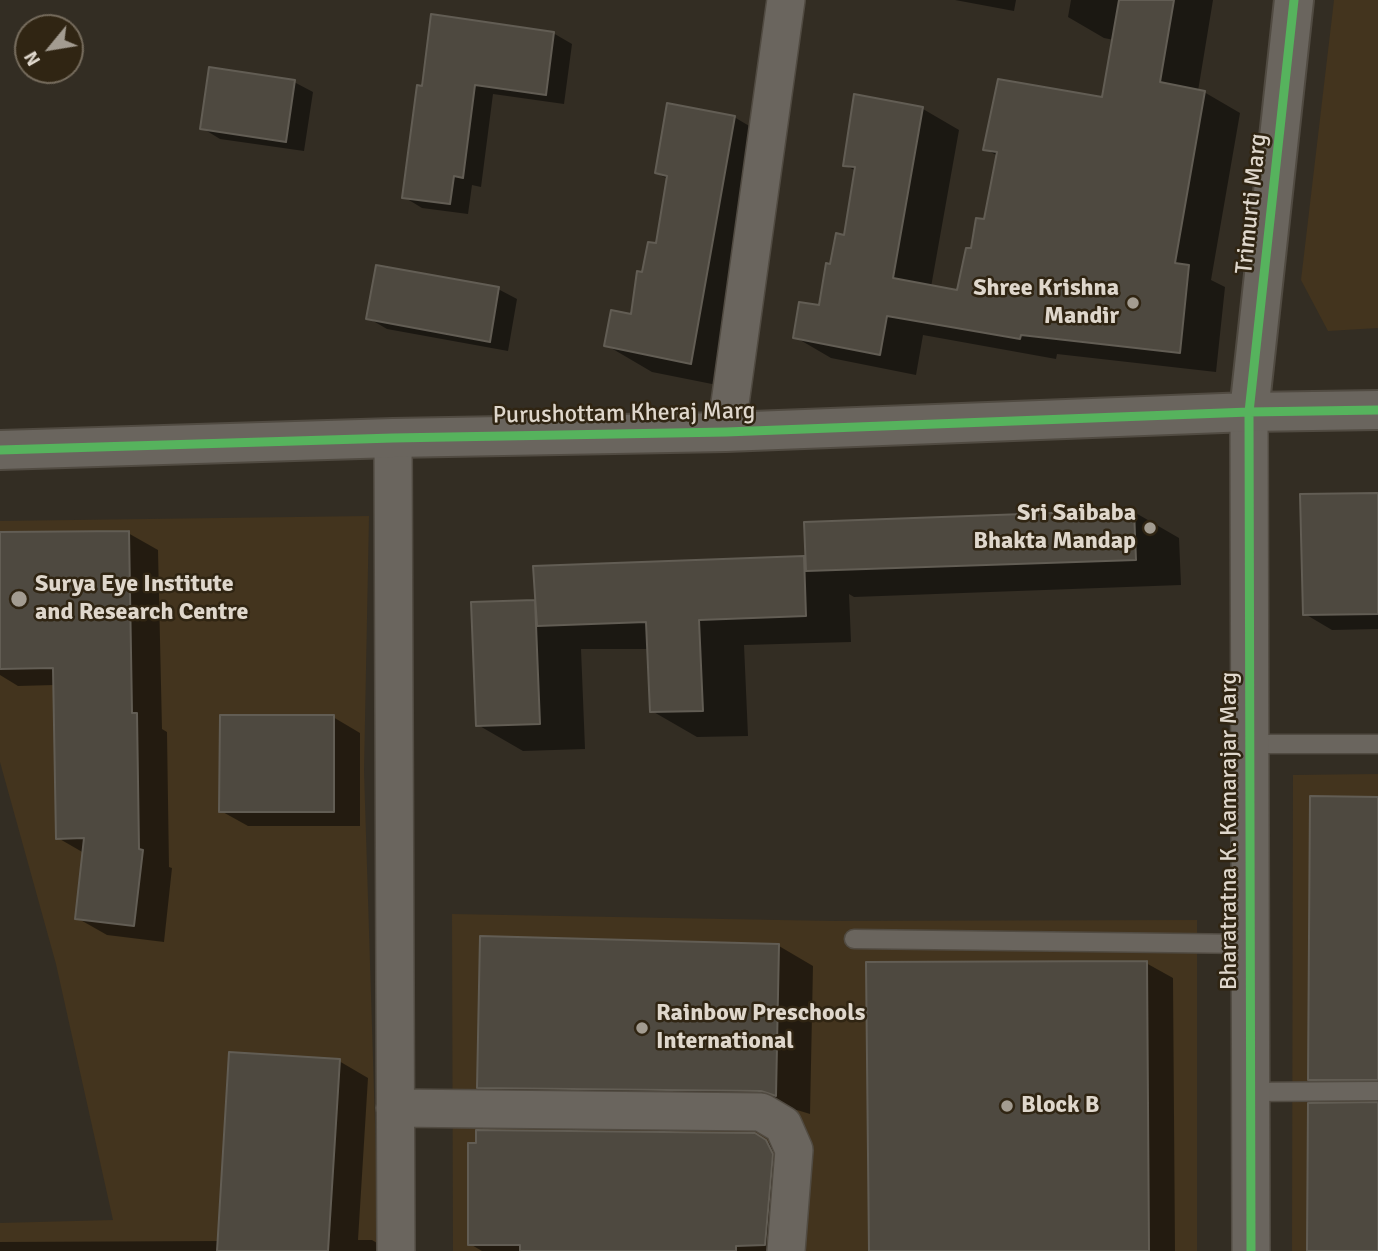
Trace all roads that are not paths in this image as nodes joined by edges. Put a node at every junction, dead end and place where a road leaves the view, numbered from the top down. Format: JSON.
{"nodes":[{"id":1,"x":786,"y":0,"type":"edge"},
{"id":2,"x":1294,"y":0,"type":"edge"},
{"id":3,"x":1378,"y":410,"type":"edge"},
{"id":4,"x":1249,"y":412,"type":"junction"},
{"id":5,"x":726,"y":432,"type":"junction"},
{"id":6,"x":393,"y":438,"type":"junction"},
{"id":7,"x":0,"y":450,"type":"edge"},
{"id":8,"x":1249,"y":744,"type":"junction"},
{"id":9,"x":1378,"y":744,"type":"edge"},
{"id":10,"x":854,"y":939,"type":"dead end"},
{"id":11,"x":1250,"y":944,"type":"junction"},
{"id":12,"x":1378,"y":1091,"type":"edge"},
{"id":13,"x":1250,"y":1092,"type":"junction"},
{"id":14,"x":396,"y":1108,"type":"junction"},
{"id":15,"x":396,"y":1251,"type":"edge"},
{"id":16,"x":786,"y":1251,"type":"edge"},
{"id":17,"x":1251,"y":1251,"type":"edge"}],
"edges":[{"from":1,"to":5,"type":"street"},
{"from":2,"to":4,"type":"street","name":"Trimurti Marg"},
{"from":3,"to":4,"type":"street","name":"Purushottam Kheraj Marg"},
{"from":4,"to":5,"type":"street","name":"Purushottam Kheraj Marg"},
{"from":4,"to":8,"type":"street","name":"Bharatratna K. Kamarajar Marg"},
{"from":5,"to":6,"type":"street","name":"Purushottam Kheraj Marg"},
{"from":6,"to":7,"type":"street","name":"Purushottam Kheraj Marg"},
{"from":6,"to":14,"type":"street"},
{"from":8,"to":9,"type":"lane"},
{"from":8,"to":11,"type":"street","name":"Bharatratna K. Kamarajar Marg"},
{"from":10,"to":11,"type":"lane"},
{"from":11,"to":13,"type":"street","name":"Bharatratna K. Kamarajar Marg"},
{"from":12,"to":13,"type":"lane"},
{"from":13,"to":17,"type":"street","name":"Bharatratna K. Kamarajar Marg"},
{"from":14,"to":15,"type":"street"},
{"from":14,"to":16,"type":"street"}]}
